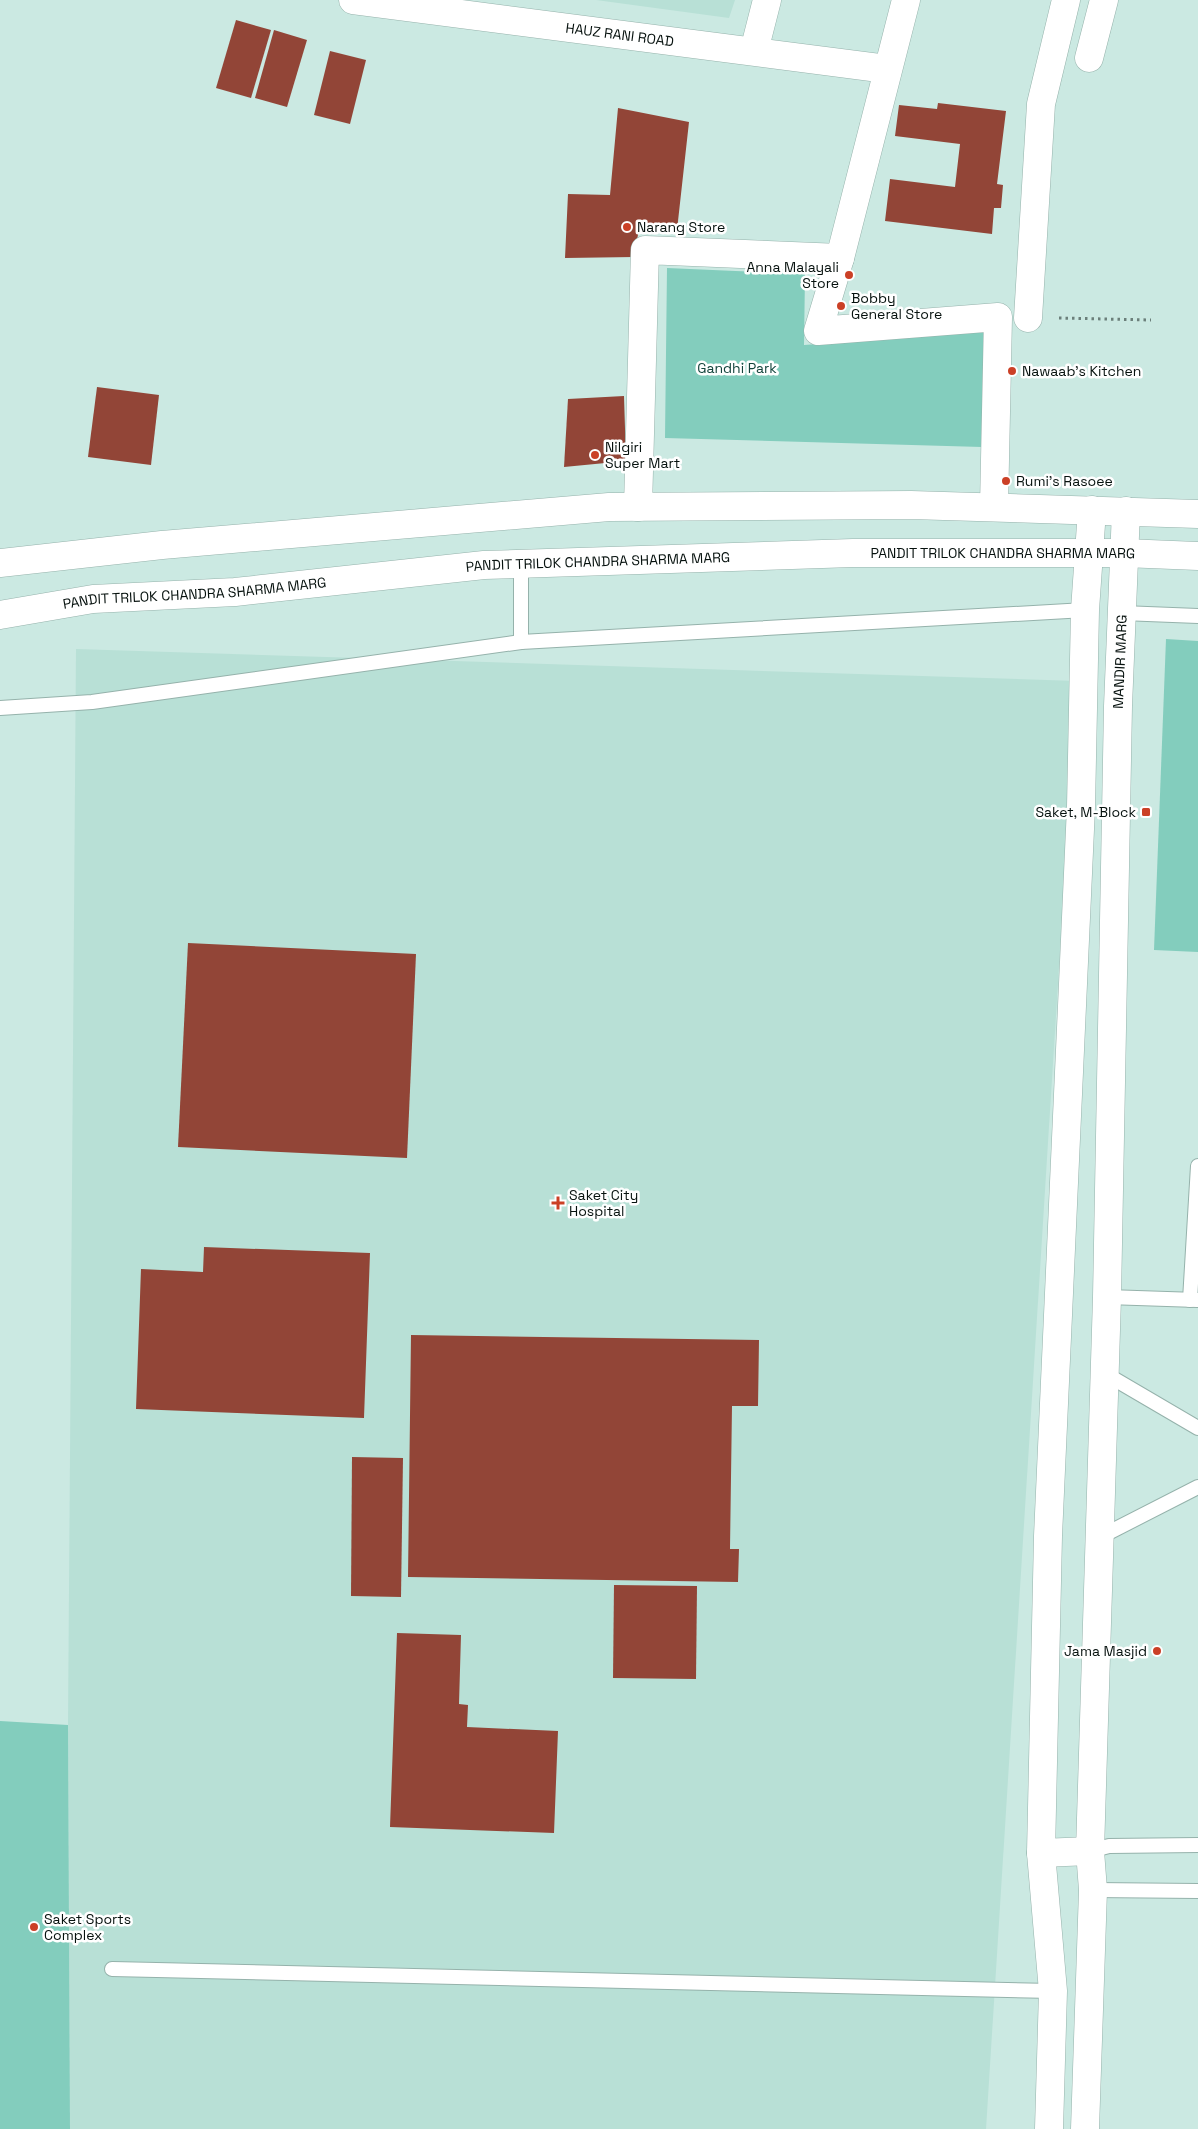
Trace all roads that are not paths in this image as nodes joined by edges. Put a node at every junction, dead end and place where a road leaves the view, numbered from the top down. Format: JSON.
{"nodes":[{"id":1,"x":353,"y":0,"type":"edge"},
{"id":2,"x":766,"y":0,"type":"edge"},
{"id":3,"x":906,"y":0,"type":"edge"},
{"id":4,"x":1066,"y":0,"type":"edge"},
{"id":5,"x":1104,"y":0,"type":"edge"},
{"id":6,"x":754,"y":51,"type":"junction"},
{"id":7,"x":1089,"y":58,"type":"dead end"},
{"id":8,"x":887,"y":69,"type":"junction"},
{"id":9,"x":840,"y":258,"type":"junction"},
{"id":10,"x":1028,"y":318,"type":"dead end"},
{"id":11,"x":638,"y":507,"type":"junction"},
{"id":12,"x":994,"y":507,"type":"junction"},
{"id":13,"x":1092,"y":510,"type":"junction"},
{"id":14,"x":1126,"y":511,"type":"junction"},
{"id":15,"x":1198,"y":514,"type":"edge"},
{"id":16,"x":1090,"y":553,"type":"junction"},
{"id":17,"x":1124,"y":553,"type":"junction"},
{"id":18,"x":1198,"y":556,"type":"edge"},
{"id":19,"x":0,"y":563,"type":"edge"},
{"id":20,"x":521,"y":566,"type":"junction"},
{"id":21,"x":1085,"y":610,"type":"junction"},
{"id":22,"x":1122,"y":613,"type":"junction"},
{"id":23,"x":0,"y":615,"type":"edge"},
{"id":24,"x":1198,"y":616,"type":"edge"},
{"id":25,"x":521,"y":642,"type":"junction"},
{"id":26,"x":0,"y":708,"type":"edge"},
{"id":27,"x":1198,"y":1166,"type":"edge"},
{"id":28,"x":1107,"y":1297,"type":"junction"},
{"id":29,"x":1194,"y":1300,"type":"edge"},
{"id":30,"x":1104,"y":1373,"type":"junction"},
{"id":31,"x":1198,"y":1428,"type":"edge"},
{"id":32,"x":1198,"y":1487,"type":"edge"},
{"id":33,"x":1100,"y":1537,"type":"junction"},
{"id":34,"x":1198,"y":1846,"type":"edge"},
{"id":35,"x":1090,"y":1851,"type":"junction"},
{"id":36,"x":1041,"y":1853,"type":"junction"},
{"id":37,"x":1093,"y":1890,"type":"junction"},
{"id":38,"x":1198,"y":1891,"type":"edge"},
{"id":39,"x":112,"y":1969,"type":"dead end"},
{"id":40,"x":1053,"y":1991,"type":"junction"},
{"id":41,"x":1049,"y":2129,"type":"edge"},
{"id":42,"x":1085,"y":2129,"type":"edge"}],
"edges":[{"from":1,"to":6,"type":"main road","name":"HAUZ RANI ROAD"},
{"from":2,"to":6,"type":"main road"},
{"from":3,"to":8,"type":"main road"},
{"from":4,"to":10,"type":"main road"},
{"from":5,"to":7,"type":"main road"},
{"from":6,"to":8,"type":"main road","name":"HAUZ RANI ROAD"},
{"from":8,"to":9,"type":"main road"},
{"from":9,"to":11,"type":"main road"},
{"from":9,"to":12,"type":"main road"},
{"from":11,"to":12,"type":"main road"},
{"from":11,"to":19,"type":"main road"},
{"from":12,"to":13,"type":"main road"},
{"from":13,"to":14,"type":"main road"},
{"from":13,"to":16,"type":"main road"},
{"from":14,"to":15,"type":"main road"},
{"from":14,"to":17,"type":"main road","name":"MANDIR MARG"},
{"from":16,"to":17,"type":"main road","name":"PANDIT TRILOK CHANDRA SHARMA MARG"},
{"from":16,"to":20,"type":"main road","name":"PANDIT TRILOK CHANDRA SHARMA MARG"},
{"from":16,"to":21,"type":"main road"},
{"from":17,"to":18,"type":"main road","name":"PANDIT TRILOK CHANDRA SHARMA MARG"},
{"from":17,"to":22,"type":"main road","name":"MANDIR MARG"},
{"from":20,"to":23,"type":"main road","name":"PANDIT TRILOK CHANDRA SHARMA MARG"},
{"from":20,"to":25,"type":"lane"},
{"from":21,"to":25,"type":"lane"},
{"from":21,"to":36,"type":"main road"},
{"from":22,"to":24,"type":"lane"},
{"from":22,"to":28,"type":"main road","name":"MANDIR MARG"},
{"from":25,"to":26,"type":"lane"},
{"from":27,"to":29,"type":"lane"},
{"from":28,"to":29,"type":"lane"},
{"from":28,"to":30,"type":"main road","name":"MANDIR MARG"},
{"from":30,"to":31,"type":"lane"},
{"from":30,"to":33,"type":"main road","name":"MANDIR MARG"},
{"from":32,"to":33,"type":"lane"},
{"from":33,"to":35,"type":"main road","name":"MANDIR MARG"},
{"from":34,"to":35,"type":"lane"},
{"from":35,"to":36,"type":"main road"},
{"from":35,"to":37,"type":"main road","name":"MANDIR MARG"},
{"from":36,"to":40,"type":"main road"},
{"from":37,"to":38,"type":"lane"},
{"from":37,"to":42,"type":"main road","name":"MANDIR MARG"},
{"from":39,"to":40,"type":"lane"},
{"from":40,"to":41,"type":"main road"}]}
